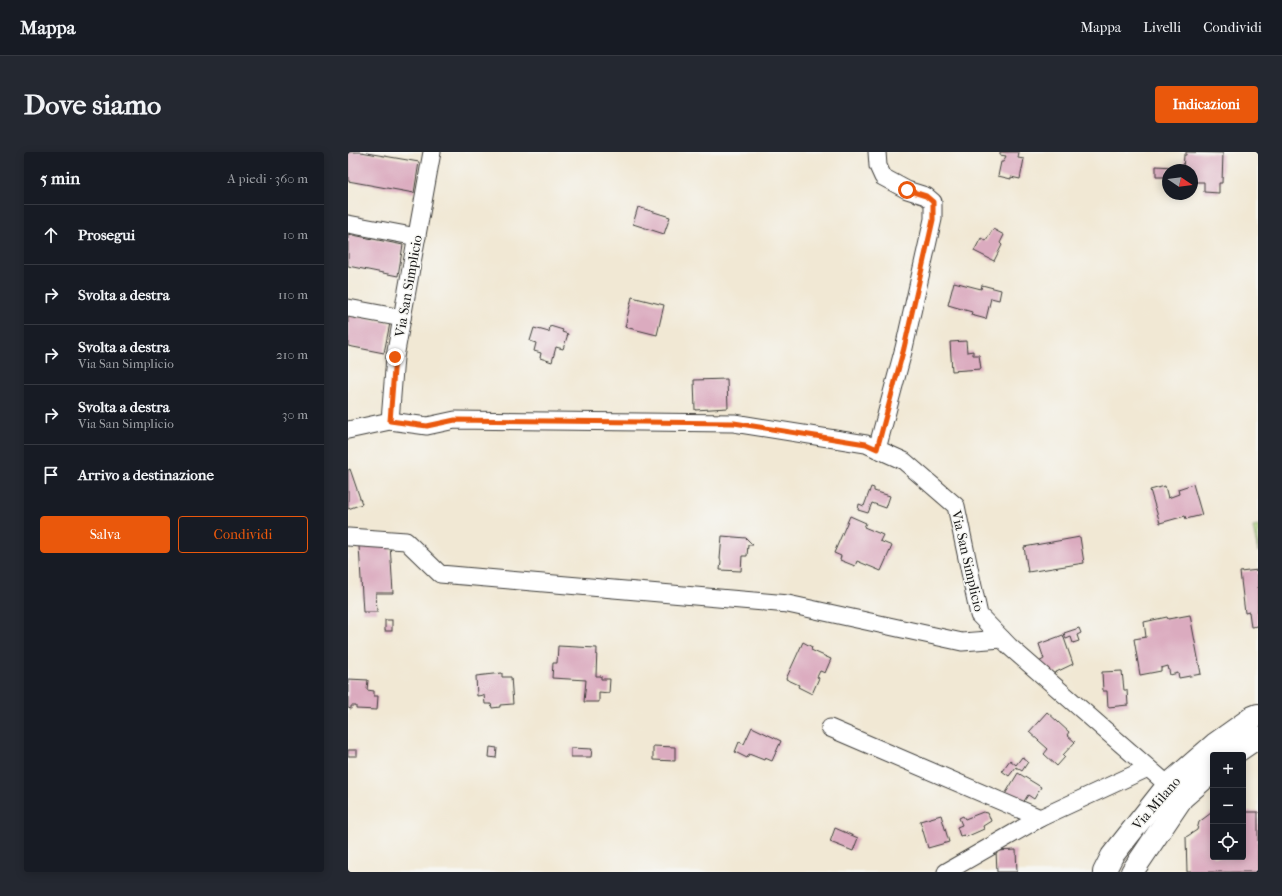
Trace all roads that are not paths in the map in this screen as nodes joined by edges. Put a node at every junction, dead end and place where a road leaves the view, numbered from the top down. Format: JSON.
{"nodes":[{"id":1,"x":432,"y":152,"type":"edge"},
{"id":2,"x":877,"y":152,"type":"edge"},
{"id":3,"x":348,"y":224,"type":"edge"},
{"id":4,"x":417,"y":238,"type":"junction"},
{"id":5,"x":348,"y":308,"type":"edge"},
{"id":6,"x":402,"y":318,"type":"junction"},
{"id":7,"x":390,"y":421,"type":"junction"},
{"id":8,"x":348,"y":430,"type":"edge"},
{"id":9,"x":877,"y":449,"type":"junction"},
{"id":10,"x":348,"y":537,"type":"edge"},
{"id":11,"x":1002,"y":639,"type":"junction"},
{"id":12,"x":1258,"y":715,"type":"edge"},
{"id":13,"x":830,"y":728,"type":"dead end"},
{"id":14,"x":1258,"y":737,"type":"edge"},
{"id":15,"x":1236,"y":752,"type":"edge"},
{"id":16,"x":1148,"y":768,"type":"junction"},
{"id":17,"x":1210,"y":774,"type":"edge"},
{"id":18,"x":1168,"y":785,"type":"junction"},
{"id":19,"x":1040,"y":818,"type":"junction"},
{"id":20,"x":946,"y":872,"type":"edge"},
{"id":21,"x":1104,"y":872,"type":"edge"},
{"id":22,"x":1132,"y":872,"type":"edge"}],
"edges":[{"from":1,"to":4,"type":"street","name":"Via San Simplicio"},
{"from":2,"to":9,"type":"street"},
{"from":3,"to":4,"type":"street"},
{"from":4,"to":6,"type":"street","name":"Via San Simplicio"},
{"from":5,"to":6,"type":"street"},
{"from":6,"to":7,"type":"street","name":"Via San Simplicio"},
{"from":7,"to":8,"type":"street","name":"Via San Simplicio"},
{"from":7,"to":9,"type":"street","name":"Via San Simplicio"},
{"from":9,"to":11,"type":"street","name":"Via San Simplicio"},
{"from":10,"to":11,"type":"street"},
{"from":11,"to":16,"type":"street","name":"Via San Simplicio"},
{"from":12,"to":18,"type":"main road","name":"Via Milano"},
{"from":13,"to":19,"type":"street"},
{"from":14,"to":15,"type":"main road"},
{"from":16,"to":18,"type":"street","name":"Via San Simplicio"},
{"from":16,"to":19,"type":"street"},
{"from":17,"to":22,"type":"main road","name":"Via Milano"},
{"from":18,"to":21,"type":"main road","name":"Via Milano"},
{"from":19,"to":20,"type":"street"}]}
